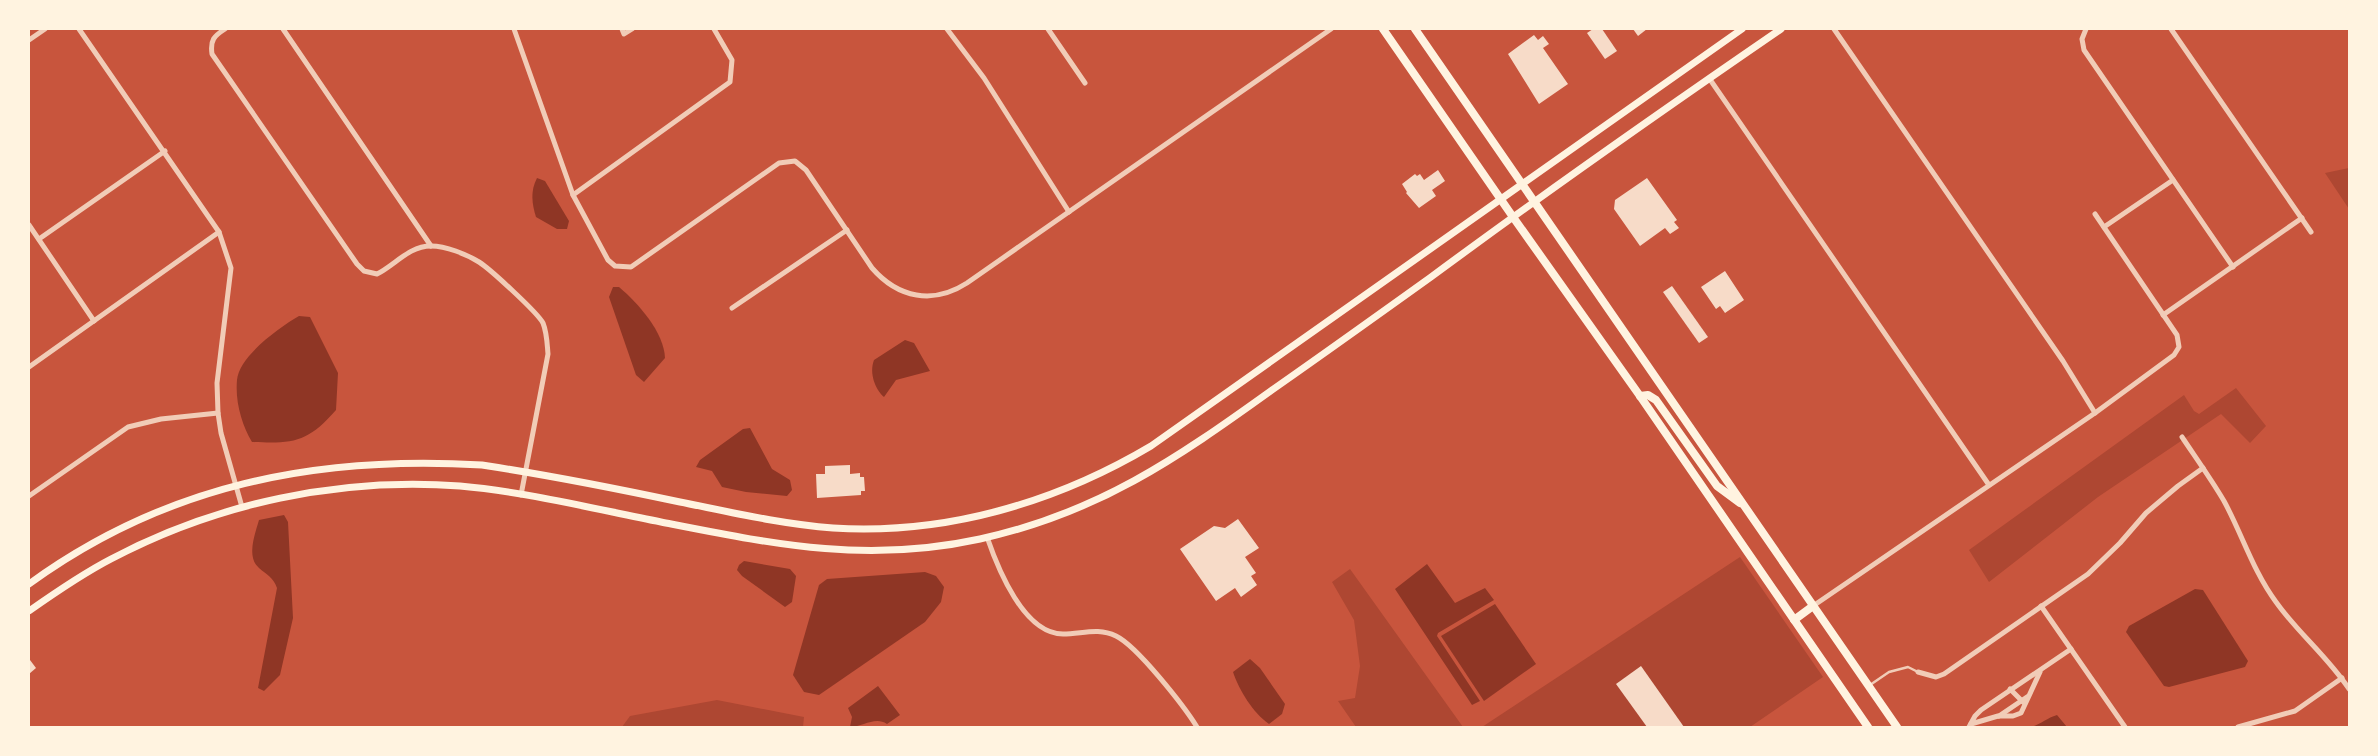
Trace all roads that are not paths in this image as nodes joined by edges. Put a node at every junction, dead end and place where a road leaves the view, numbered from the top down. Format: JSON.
{"nodes":[{"id":1,"x":45,"y":29,"type":"edge"},
{"id":2,"x":80,"y":29,"type":"edge"},
{"id":3,"x":225,"y":29,"type":"edge"},
{"id":4,"x":283,"y":29,"type":"edge"},
{"id":5,"x":514,"y":29,"type":"edge"},
{"id":6,"x":622,"y":29,"type":"edge"},
{"id":7,"x":632,"y":29,"type":"edge"},
{"id":8,"x":714,"y":29,"type":"edge"},
{"id":9,"x":947,"y":29,"type":"edge"},
{"id":10,"x":1048,"y":29,"type":"edge"},
{"id":11,"x":1331,"y":29,"type":"edge"},
{"id":12,"x":1383,"y":29,"type":"edge"},
{"id":13,"x":1415,"y":29,"type":"edge"},
{"id":14,"x":1742,"y":29,"type":"edge"},
{"id":15,"x":1781,"y":29,"type":"edge"},
{"id":16,"x":1834,"y":29,"type":"edge"},
{"id":17,"x":2086,"y":29,"type":"edge"},
{"id":18,"x":2171,"y":29,"type":"edge"},
{"id":19,"x":29,"y":40,"type":"edge"},
{"id":20,"x":1709,"y":78,"type":"junction"},
{"id":21,"x":1085,"y":83,"type":"dead end"},
{"id":22,"x":165,"y":151,"type":"junction"},
{"id":23,"x":2173,"y":180,"type":"junction"},
{"id":24,"x":1522,"y":183,"type":"junction"},
{"id":25,"x":573,"y":195,"type":"junction"},
{"id":26,"x":1500,"y":199,"type":"junction"},
{"id":27,"x":1534,"y":201,"type":"junction"},
{"id":28,"x":1069,"y":212,"type":"junction"},
{"id":29,"x":2095,"y":214,"type":"dead end"},
{"id":30,"x":1512,"y":217,"type":"junction"},
{"id":31,"x":2302,"y":218,"type":"junction"},
{"id":32,"x":29,"y":225,"type":"edge"},
{"id":33,"x":2104,"y":227,"type":"junction"},
{"id":34,"x":847,"y":230,"type":"junction"},
{"id":35,"x":219,"y":232,"type":"junction"},
{"id":36,"x":2311,"y":232,"type":"dead end"},
{"id":37,"x":39,"y":239,"type":"junction"},
{"id":38,"x":431,"y":246,"type":"junction"},
{"id":39,"x":2233,"y":267,"type":"junction"},
{"id":40,"x":732,"y":308,"type":"dead end"},
{"id":41,"x":2163,"y":315,"type":"junction"},
{"id":42,"x":94,"y":321,"type":"junction"},
{"id":43,"x":29,"y":367,"type":"edge"},
{"id":44,"x":1640,"y":396,"type":"junction"},
{"id":45,"x":218,"y":413,"type":"junction"},
{"id":46,"x":2095,"y":413,"type":"junction"},
{"id":47,"x":2182,"y":437,"type":"dead end"},
{"id":48,"x":2203,"y":468,"type":"junction"},
{"id":49,"x":525,"y":472,"type":"junction"},
{"id":50,"x":236,"y":485,"type":"junction"},
{"id":51,"x":1989,"y":485,"type":"junction"},
{"id":52,"x":521,"y":495,"type":"junction"},
{"id":53,"x":29,"y":496,"type":"edge"},
{"id":54,"x":1744,"y":505,"type":"junction"},
{"id":55,"x":242,"y":508,"type":"junction"},
{"id":56,"x":987,"y":537,"type":"junction"},
{"id":57,"x":29,"y":584,"type":"edge"},
{"id":58,"x":1813,"y":606,"type":"junction"},
{"id":59,"x":2041,"y":606,"type":"junction"},
{"id":60,"x":29,"y":611,"type":"edge"},
{"id":61,"x":1794,"y":620,"type":"junction"},
{"id":62,"x":2071,"y":649,"type":"junction"},
{"id":63,"x":1918,"y":672,"type":"joint"},
{"id":64,"x":2040,"y":672,"type":"junction"},
{"id":65,"x":2342,"y":678,"type":"junction"},
{"id":66,"x":1868,"y":686,"type":"junction"},
{"id":67,"x":2010,"y":689,"type":"junction"},
{"id":68,"x":2349,"y":689,"type":"edge"},
{"id":69,"x":2028,"y":697,"type":"junction"},
{"id":70,"x":2022,"y":702,"type":"junction"},
{"id":71,"x":1998,"y":716,"type":"junction"},
{"id":72,"x":1970,"y":726,"type":"edge"},
{"id":73,"x":1197,"y":727,"type":"edge"},
{"id":74,"x":1868,"y":727,"type":"edge"},
{"id":75,"x":1897,"y":727,"type":"edge"},
{"id":76,"x":2125,"y":727,"type":"edge"},
{"id":77,"x":2238,"y":727,"type":"edge"}],
"edges":[{"from":1,"to":19,"type":"street"},
{"from":2,"to":22,"type":"street"},
{"from":3,"to":38,"type":"street"},
{"from":4,"to":38,"type":"street"},
{"from":5,"to":25,"type":"street"},
{"from":6,"to":7,"type":"street"},
{"from":8,"to":25,"type":"street"},
{"from":9,"to":28,"type":"street"},
{"from":10,"to":21,"type":"street"},
{"from":11,"to":28,"type":"street"},
{"from":12,"to":26,"type":"main road"},
{"from":13,"to":24,"type":"main road"},
{"from":14,"to":24,"type":"main road"},
{"from":15,"to":20,"type":"main road"},
{"from":16,"to":46,"type":"street"},
{"from":17,"to":23,"type":"street"},
{"from":18,"to":31,"type":"street"},
{"from":20,"to":27,"type":"main road"},
{"from":20,"to":51,"type":"street"},
{"from":22,"to":35,"type":"street"},
{"from":22,"to":37,"type":"street"},
{"from":23,"to":33,"type":"street"},
{"from":23,"to":39,"type":"street"},
{"from":24,"to":26,"type":"main road"},
{"from":24,"to":27,"type":"main road"},
{"from":25,"to":34,"type":"street"},
{"from":26,"to":30,"type":"main road"},
{"from":26,"to":49,"type":"main road"},
{"from":27,"to":30,"type":"main road"},
{"from":27,"to":54,"type":"main road"},
{"from":28,"to":34,"type":"street"},
{"from":29,"to":33,"type":"street"},
{"from":30,"to":44,"type":"main road"},
{"from":30,"to":56,"type":"main road"},
{"from":31,"to":36,"type":"street"},
{"from":31,"to":39,"type":"street"},
{"from":32,"to":37,"type":"street"},
{"from":33,"to":41,"type":"street"},
{"from":34,"to":40,"type":"street"},
{"from":35,"to":42,"type":"street"},
{"from":35,"to":45,"type":"street"},
{"from":37,"to":42,"type":"street"},
{"from":38,"to":49,"type":"street"},
{"from":39,"to":41,"type":"street"},
{"from":41,"to":46,"type":"street"},
{"from":42,"to":43,"type":"street"},
{"from":44,"to":54,"type":"main road"},
{"from":44,"to":61,"type":"main road"},
{"from":45,"to":50,"type":"street"},
{"from":45,"to":53,"type":"street"},
{"from":46,"to":51,"type":"street"},
{"from":47,"to":48,"type":"street"},
{"from":48,"to":59,"type":"street"},
{"from":48,"to":65,"type":"street"},
{"from":49,"to":50,"type":"main road"},
{"from":49,"to":52,"type":"street"},
{"from":50,"to":55,"type":"street"},
{"from":50,"to":57,"type":"main road"},
{"from":51,"to":58,"type":"street"},
{"from":52,"to":55,"type":"main road"},
{"from":52,"to":56,"type":"main road"},
{"from":54,"to":58,"type":"main road"},
{"from":55,"to":60,"type":"main road"},
{"from":56,"to":73,"type":"street"},
{"from":58,"to":61,"type":"main road"},
{"from":58,"to":66,"type":"main road"},
{"from":59,"to":62,"type":"street"},
{"from":59,"to":63,"type":"street"},
{"from":61,"to":74,"type":"main road"},
{"from":62,"to":64,"type":"street"},
{"from":62,"to":76,"type":"street"},
{"from":63,"to":66,"type":"lane"},
{"from":64,"to":67,"type":"street"},
{"from":64,"to":69,"type":"street"},
{"from":65,"to":68,"type":"street"},
{"from":65,"to":77,"type":"street"},
{"from":66,"to":75,"type":"main road"},
{"from":67,"to":70,"type":"street"},
{"from":67,"to":72,"type":"street"},
{"from":69,"to":70,"type":"street"},
{"from":69,"to":71,"type":"street"},
{"from":70,"to":71,"type":"street"},
{"from":71,"to":72,"type":"street"}]}
